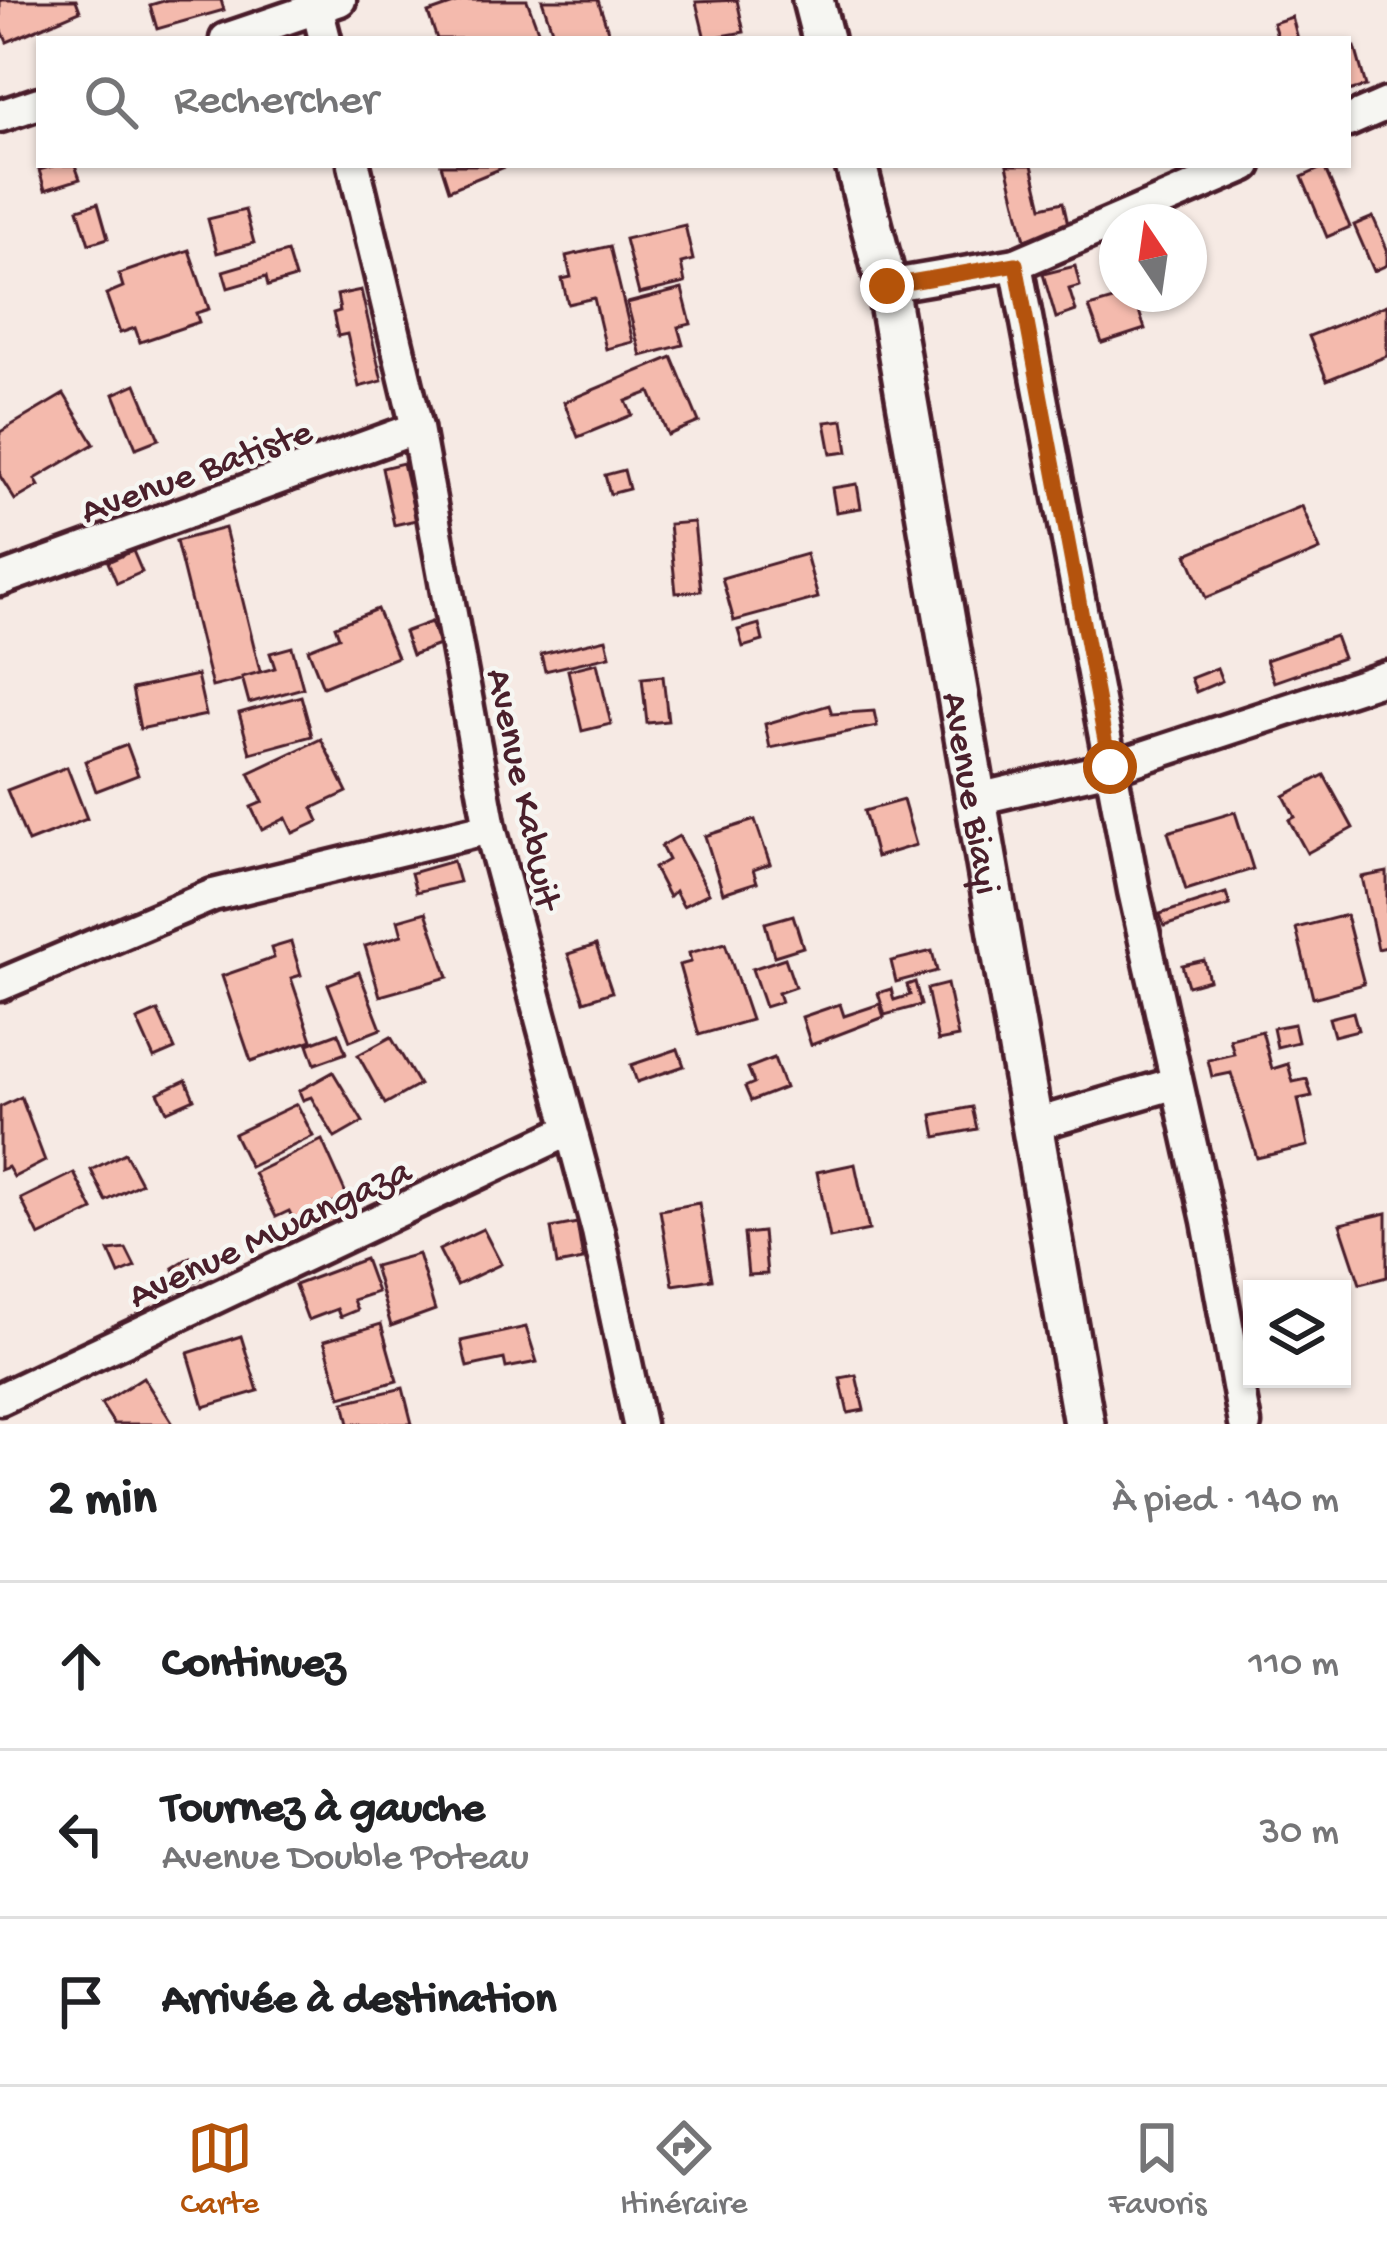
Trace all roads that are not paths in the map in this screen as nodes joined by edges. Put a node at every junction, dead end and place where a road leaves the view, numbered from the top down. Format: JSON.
{"nodes":[{"id":1,"x":813,"y":0,"type":"edge"},
{"id":2,"x":324,"y":2,"type":"edge"},
{"id":3,"x":234,"y":36,"type":"edge"},
{"id":4,"x":325,"y":36,"type":"edge"},
{"id":5,"x":822,"y":36,"type":"edge"},
{"id":6,"x":36,"y":104,"type":"edge"},
{"id":7,"x":1387,"y":104,"type":"edge"},
{"id":8,"x":0,"y":116,"type":"edge"},
{"id":9,"x":1351,"y":120,"type":"edge"},
{"id":10,"x":356,"y":168,"type":"edge"},
{"id":11,"x":857,"y":168,"type":"edge"},
{"id":12,"x":1239,"y":168,"type":"edge"},
{"id":13,"x":1016,"y":264,"type":"junction"},
{"id":14,"x":887,"y":286,"type":"junction"},
{"id":15,"x":416,"y":428,"type":"junction"},
{"id":16,"x":0,"y":580,"type":"edge"},
{"id":17,"x":1387,"y":677,"type":"edge"},
{"id":18,"x":1110,"y":767,"type":"junction"},
{"id":19,"x":976,"y":799,"type":"junction"},
{"id":20,"x":490,"y":828,"type":"junction"},
{"id":21,"x":0,"y":985,"type":"edge"},
{"id":22,"x":1177,"y":1084,"type":"junction"},
{"id":23,"x":1033,"y":1125,"type":"junction"},
{"id":24,"x":570,"y":1130,"type":"junction"},
{"id":25,"x":0,"y":1399,"type":"edge"},
{"id":26,"x":639,"y":1424,"type":"edge"},
{"id":27,"x":1084,"y":1424,"type":"edge"},
{"id":28,"x":1245,"y":1424,"type":"edge"}],
"edges":[{"from":1,"to":5,"type":"street"},
{"from":2,"to":3,"type":"street"},
{"from":2,"to":4,"type":"street"},
{"from":6,"to":8,"type":"street"},
{"from":7,"to":9,"type":"street"},
{"from":10,"to":15,"type":"street","name":"Avenue Kabwit"},
{"from":11,"to":14,"type":"street","name":"Avenue Biayi"},
{"from":12,"to":13,"type":"street"},
{"from":13,"to":14,"type":"street"},
{"from":13,"to":18,"type":"street"},
{"from":14,"to":19,"type":"street","name":"Avenue Biayi"},
{"from":15,"to":16,"type":"street","name":"Avenue Batiste"},
{"from":15,"to":20,"type":"street","name":"Avenue Kabwit"},
{"from":17,"to":18,"type":"street"},
{"from":18,"to":19,"type":"street"},
{"from":18,"to":22,"type":"street"},
{"from":19,"to":23,"type":"street","name":"Avenue Biayi"},
{"from":20,"to":21,"type":"street"},
{"from":20,"to":24,"type":"street","name":"Avenue Kabwit"},
{"from":22,"to":23,"type":"street"},
{"from":22,"to":28,"type":"street"},
{"from":23,"to":27,"type":"street","name":"Avenue Biayi"},
{"from":24,"to":25,"type":"street","name":"Avenue Mwangaza"},
{"from":24,"to":26,"type":"street","name":"Avenue Kabwit"}]}
